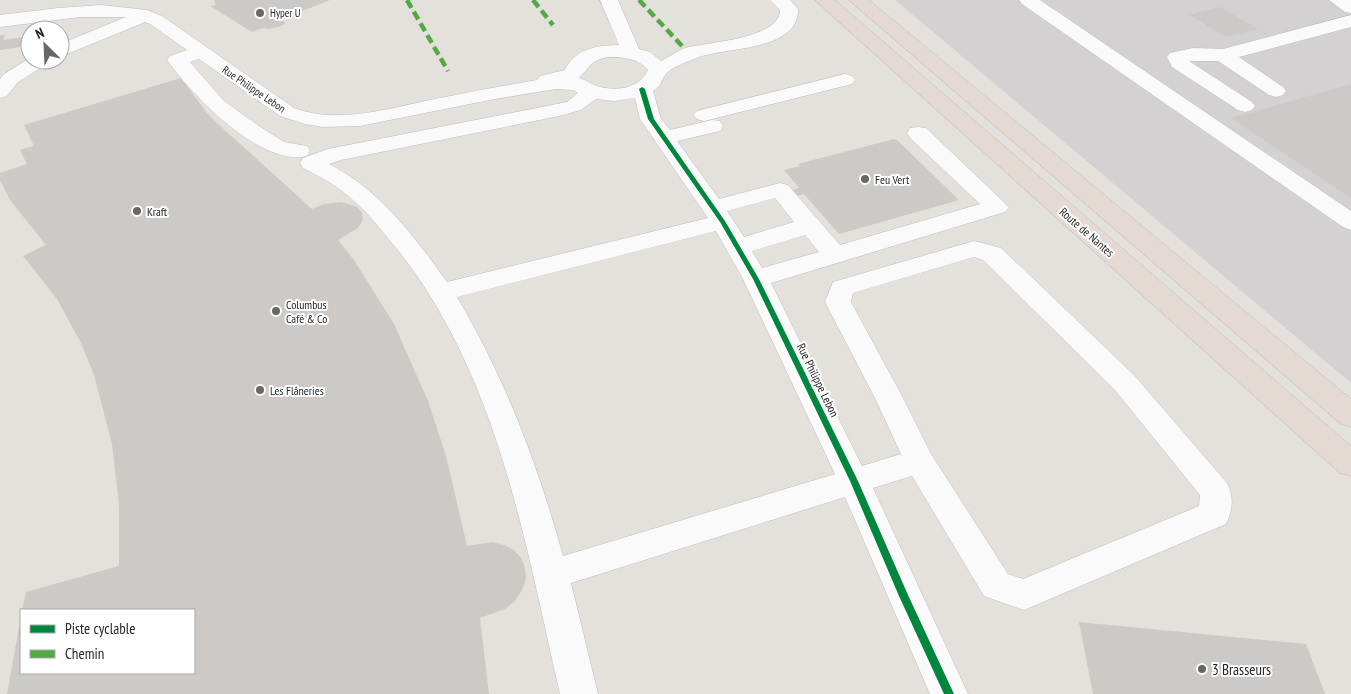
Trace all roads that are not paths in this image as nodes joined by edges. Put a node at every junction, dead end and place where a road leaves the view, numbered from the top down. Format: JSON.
{"nodes":[{"id":1,"x":609,"y":0,"type":"edge"},
{"id":2,"x":779,"y":0,"type":"edge"},
{"id":3,"x":824,"y":0,"type":"edge"},
{"id":4,"x":858,"y":0,"type":"edge"},
{"id":5,"x":1338,"y":0,"type":"edge"},
{"id":6,"x":1036,"y":1,"type":"edge"},
{"id":7,"x":1351,"y":8,"type":"edge"},
{"id":8,"x":143,"y":9,"type":"edge"},
{"id":9,"x":0,"y":21,"type":"edge"},
{"id":10,"x":1351,"y":21,"type":"edge"},
{"id":11,"x":620,"y":26,"type":"junction"},
{"id":12,"x":70,"y":46,"type":"edge"},
{"id":13,"x":201,"y":52,"type":"junction"},
{"id":14,"x":595,"y":54,"type":"junction"},
{"id":15,"x":1223,"y":55,"type":"junction"},
{"id":16,"x":645,"y":60,"type":"junction"},
{"id":17,"x":24,"y":70,"type":"edge"},
{"id":18,"x":845,"y":80,"type":"dead end"},
{"id":19,"x":581,"y":83,"type":"junction"},
{"id":20,"x":639,"y":90,"type":"junction"},
{"id":21,"x":1276,"y":91,"type":"dead end"},
{"id":22,"x":0,"y":92,"type":"edge"},
{"id":23,"x":614,"y":95,"type":"junction"},
{"id":24,"x":434,"y":105,"type":"junction"},
{"id":25,"x":1246,"y":106,"type":"dead end"},
{"id":26,"x":323,"y":121,"type":"junction"},
{"id":27,"x":657,"y":128,"type":"junction"},
{"id":28,"x":447,"y":131,"type":"junction"},
{"id":29,"x":918,"y":133,"type":"dead end"},
{"id":30,"x":305,"y":157,"type":"junction"},
{"id":31,"x":719,"y":215,"type":"junction"},
{"id":32,"x":1351,"y":222,"type":"edge"},
{"id":33,"x":810,"y":225,"type":"junction"},
{"id":34,"x":737,"y":247,"type":"junction"},
{"id":35,"x":835,"y":255,"type":"junction"},
{"id":36,"x":756,"y":279,"type":"junction"},
{"id":37,"x":442,"y":292,"type":"junction"},
{"id":38,"x":1351,"y":416,"type":"edge"},
{"id":39,"x":919,"y":461,"type":"junction"},
{"id":40,"x":1351,"y":464,"type":"edge"},
{"id":41,"x":854,"y":481,"type":"junction"},
{"id":42,"x":552,"y":574,"type":"junction"},
{"id":43,"x":579,"y":694,"type":"edge"},
{"id":44,"x":949,"y":694,"type":"edge"}],
"edges":[{"from":1,"to":11,"type":"street"},
{"from":2,"to":16,"type":"street"},
{"from":3,"to":40,"type":"highway","name":"Route de Nantes"},
{"from":4,"to":38,"type":"highway"},
{"from":5,"to":7,"type":"street"},
{"from":6,"to":32,"type":"street"},
{"from":8,"to":9,"type":"street","name":"Rue Philippe Lebon"},
{"from":8,"to":12,"type":"street"},
{"from":8,"to":13,"type":"street","name":"Rue Philippe Lebon"},
{"from":10,"to":15,"type":"street"},
{"from":11,"to":14,"type":"street"},
{"from":11,"to":16,"type":"street"},
{"from":13,"to":26,"type":"street","name":"Rue Philippe Lebon"},
{"from":13,"to":30,"type":"street"},
{"from":14,"to":16,"type":"street"},
{"from":14,"to":19,"type":"street"},
{"from":15,"to":21,"type":"street"},
{"from":15,"to":25,"type":"street"},
{"from":16,"to":20,"type":"street"},
{"from":17,"to":22,"type":"street"},
{"from":18,"to":27,"type":"street"},
{"from":19,"to":23,"type":"street","name":"Rue Philippe Lebon"},
{"from":19,"to":24,"type":"street","name":"Rue Philippe Lebon"},
{"from":19,"to":28,"type":"street"},
{"from":20,"to":23,"type":"street","name":"Rue Philippe Lebon"},
{"from":20,"to":27,"type":"street","name":"Rue Philippe Lebon"},
{"from":23,"to":27,"type":"street"},
{"from":24,"to":26,"type":"street","name":"Rue Philippe Lebon"},
{"from":24,"to":28,"type":"street"},
{"from":26,"to":30,"type":"street"},
{"from":27,"to":31,"type":"street","name":"Rue Philippe Lebon"},
{"from":28,"to":30,"type":"street"},
{"from":29,"to":35,"type":"street"},
{"from":30,"to":37,"type":"street"},
{"from":31,"to":33,"type":"street"},
{"from":31,"to":34,"type":"street","name":"Rue Philippe Lebon"},
{"from":31,"to":37,"type":"street"},
{"from":33,"to":34,"type":"street"},
{"from":33,"to":35,"type":"street"},
{"from":34,"to":36,"type":"street","name":"Rue Philippe Lebon"},
{"from":35,"to":36,"type":"street"},
{"from":36,"to":41,"type":"street","name":"Rue Philippe Lebon"},
{"from":37,"to":42,"type":"street"},
{"from":39,"to":39,"type":"street"},
{"from":39,"to":41,"type":"street"},
{"from":41,"to":42,"type":"street"},
{"from":41,"to":44,"type":"street","name":"Rue Philippe Lebon"},
{"from":42,"to":43,"type":"street"}]}
